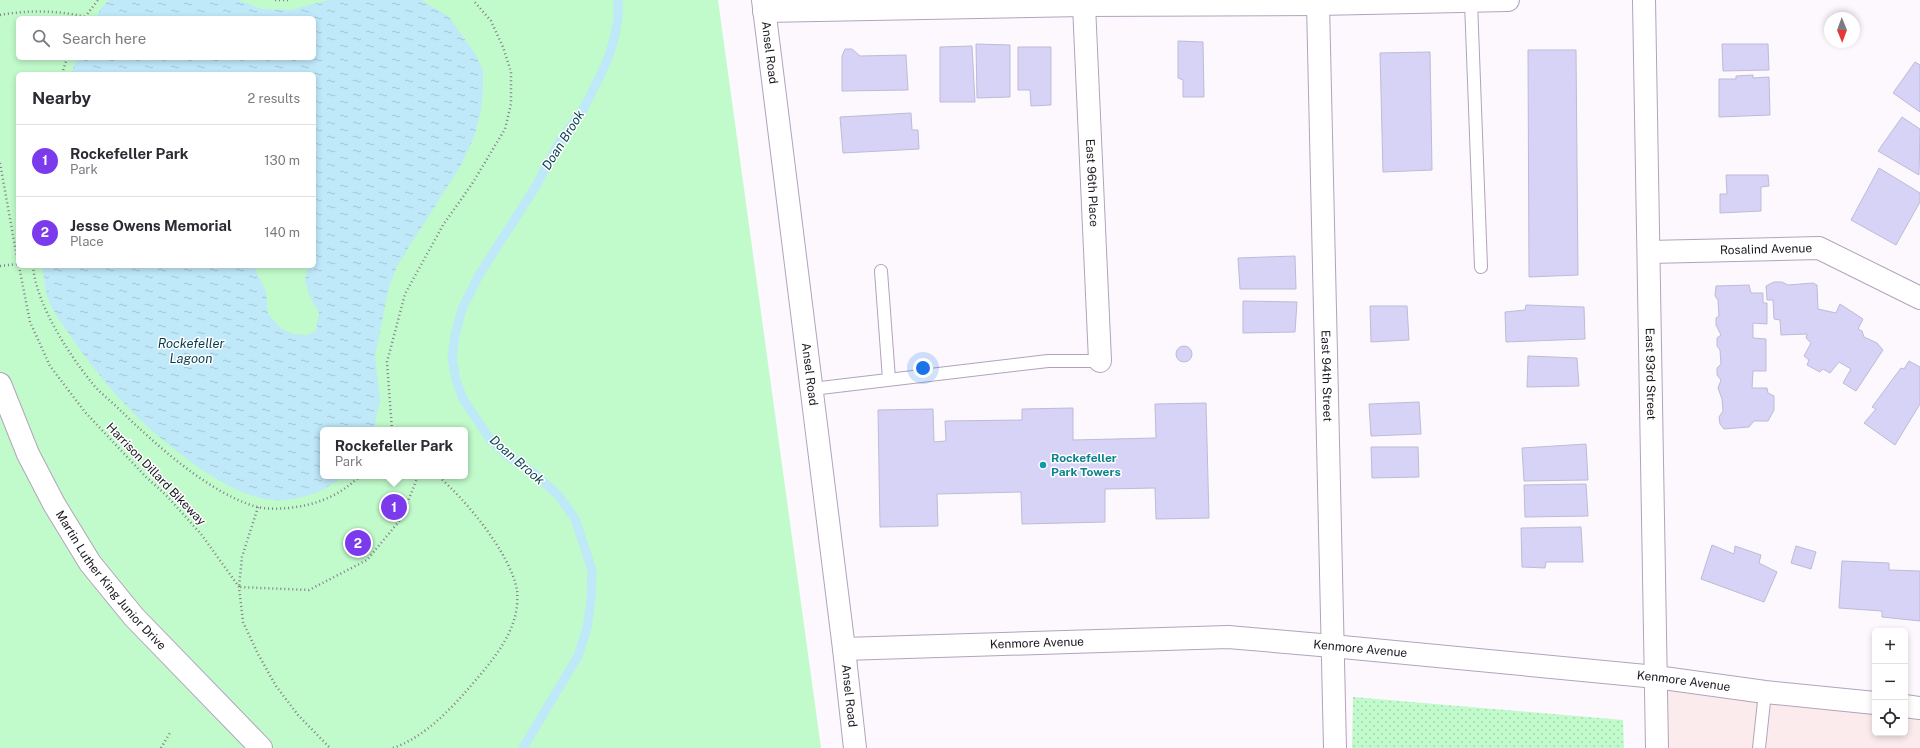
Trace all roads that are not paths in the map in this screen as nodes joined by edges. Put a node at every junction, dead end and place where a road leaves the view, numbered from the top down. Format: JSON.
{"nodes":[{"id":1,"x":1508,"y":0,"type":"edge"},
{"id":2,"x":1644,"y":0,"type":"edge"},
{"id":3,"x":1422,"y":1,"type":"edge"},
{"id":4,"x":1471,"y":2,"type":"junction"},
{"id":5,"x":1318,"y":4,"type":"junction"},
{"id":6,"x":763,"y":5,"type":"edge"},
{"id":7,"x":1084,"y":5,"type":"junction"},
{"id":8,"x":1648,"y":252,"type":"junction"},
{"id":9,"x":1481,"y":267,"type":"dead end"},
{"id":10,"x":881,"y":271,"type":"dead end"},
{"id":11,"x":1920,"y":298,"type":"edge"},
{"id":12,"x":1100,"y":361,"type":"joint"},
{"id":13,"x":889,"y":379,"type":"junction"},
{"id":14,"x":0,"y":384,"type":"edge"},
{"id":15,"x":812,"y":389,"type":"junction"},
{"id":16,"x":1332,"y":646,"type":"junction"},
{"id":17,"x":844,"y":649,"type":"junction"},
{"id":18,"x":1656,"y":677,"type":"junction"},
{"id":19,"x":1765,"y":692,"type":"junction"},
{"id":20,"x":1872,"y":703,"type":"edge"},
{"id":21,"x":1908,"y":706,"type":"edge"},
{"id":22,"x":1920,"y":708,"type":"edge"},
{"id":23,"x":261,"y":748,"type":"edge"},
{"id":24,"x":855,"y":748,"type":"edge"},
{"id":25,"x":1335,"y":748,"type":"edge"},
{"id":26,"x":1657,"y":748,"type":"edge"},
{"id":27,"x":1759,"y":748,"type":"edge"}],
"edges":[{"from":1,"to":4,"type":"street"},
{"from":2,"to":8,"type":"street","name":"East 93rd Street"},
{"from":3,"to":4,"type":"street"},
{"from":3,"to":5,"type":"street"},
{"from":4,"to":9,"type":"lane"},
{"from":5,"to":7,"type":"street"},
{"from":5,"to":16,"type":"street","name":"East 94th Street"},
{"from":6,"to":7,"type":"street"},
{"from":6,"to":15,"type":"street","name":"Ansel Road"},
{"from":7,"to":12,"type":"street","name":"East 96th Place"},
{"from":8,"to":11,"type":"street","name":"Rosalind Avenue"},
{"from":8,"to":18,"type":"street","name":"East 93rd Street"},
{"from":10,"to":13,"type":"lane"},
{"from":12,"to":13,"type":"lane"},
{"from":13,"to":15,"type":"lane"},
{"from":14,"to":23,"type":"street","name":"Martin Luther King Junior Drive"},
{"from":15,"to":17,"type":"street","name":"Ansel Road"},
{"from":16,"to":17,"type":"street","name":"Kenmore Avenue"},
{"from":16,"to":18,"type":"street","name":"Kenmore Avenue"},
{"from":16,"to":25,"type":"street","name":"East 94th Street"},
{"from":17,"to":24,"type":"street","name":"Ansel Road"},
{"from":18,"to":19,"type":"street","name":"Kenmore Avenue"},
{"from":18,"to":26,"type":"street","name":"East 93rd Street"},
{"from":19,"to":20,"type":"street","name":"Kenmore Avenue"},
{"from":19,"to":27,"type":"lane"},
{"from":21,"to":22,"type":"street"}]}
